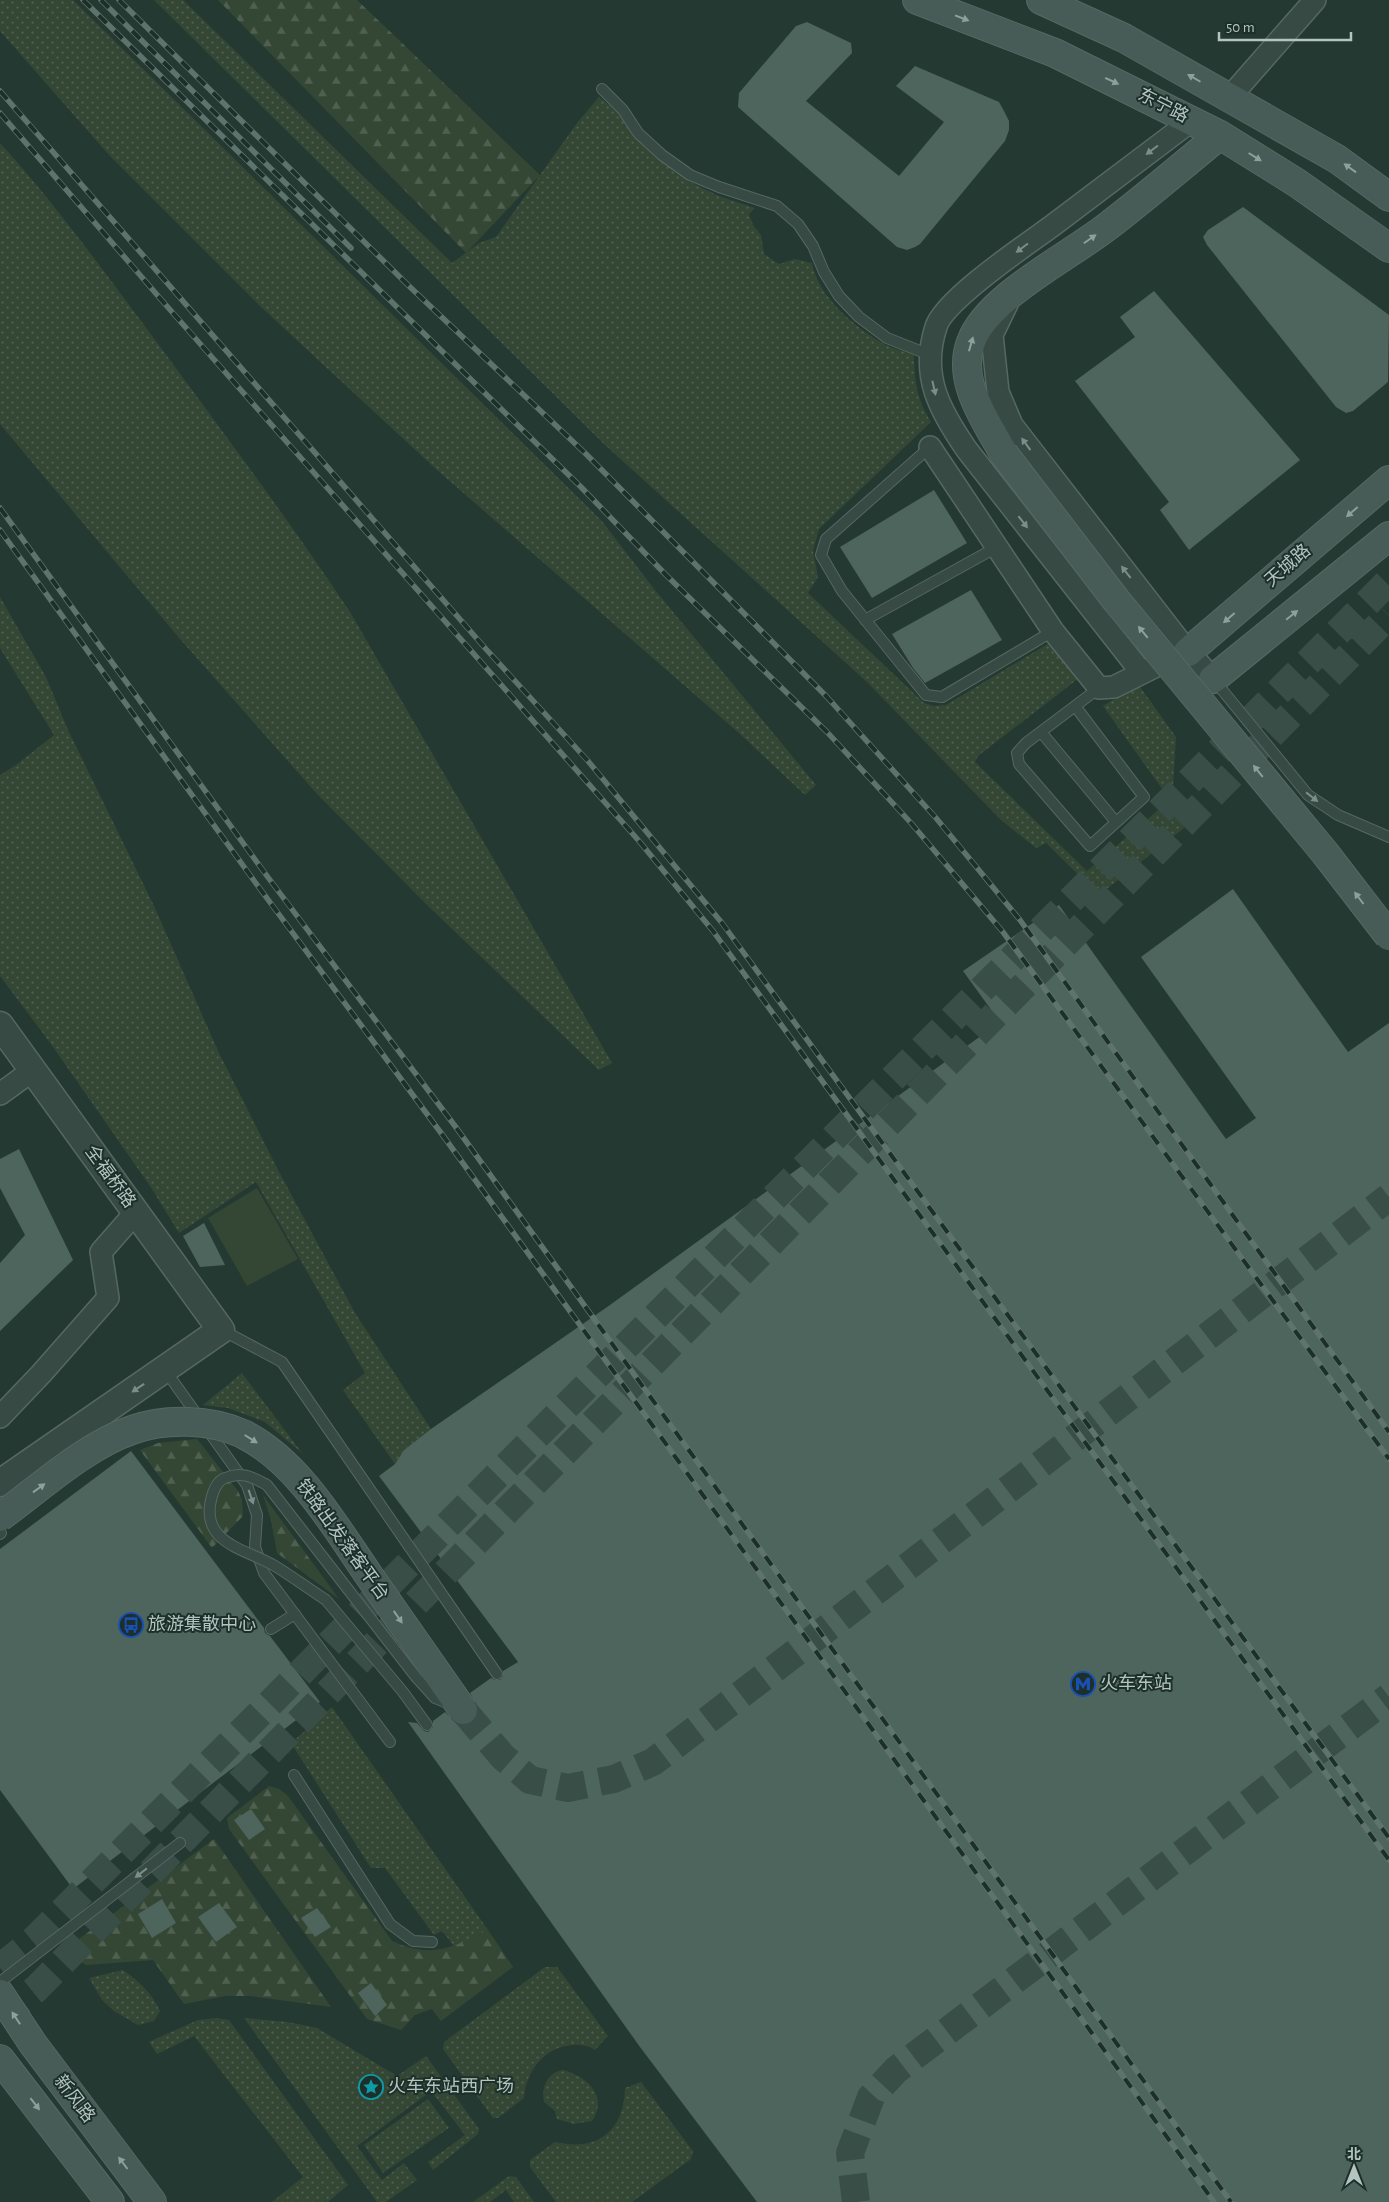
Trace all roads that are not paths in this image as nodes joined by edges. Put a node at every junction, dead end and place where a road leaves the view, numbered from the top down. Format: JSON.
{"nodes":[{"id":1,"x":917,"y":0,"type":"edge"},
{"id":2,"x":1041,"y":0,"type":"edge"},
{"id":3,"x":1315,"y":0,"type":"edge"},
{"id":4,"x":602,"y":90,"type":"dead end"},
{"id":5,"x":1229,"y":98,"type":"junction"},
{"id":6,"x":1191,"y":121,"type":"junction"},
{"id":7,"x":1220,"y":135,"type":"junction"},
{"id":8,"x":1389,"y":197,"type":"edge"},
{"id":9,"x":1389,"y":248,"type":"edge"},
{"id":10,"x":1013,"y":293,"type":"junction"},
{"id":11,"x":930,"y":355,"type":"junction"},
{"id":12,"x":930,"y":447,"type":"joint"},
{"id":13,"x":1389,"y":480,"type":"edge"},
{"id":14,"x":1389,"y":536,"type":"edge"},
{"id":15,"x":997,"y":548,"type":"junction"},
{"id":16,"x":866,"y":620,"type":"junction"},
{"id":17,"x":1052,"y":631,"type":"junction"},
{"id":18,"x":1188,"y":652,"type":"junction"},
{"id":19,"x":1142,"y":673,"type":"junction"},
{"id":20,"x":1213,"y":679,"type":"junction"},
{"id":21,"x":1099,"y":688,"type":"junction"},
{"id":22,"x":1075,"y":706,"type":"junction"},
{"id":23,"x":1041,"y":732,"type":"junction"},
{"id":24,"x":1116,"y":822,"type":"junction"},
{"id":25,"x":1389,"y":837,"type":"edge"},
{"id":26,"x":1389,"y":936,"type":"edge"},
{"id":27,"x":0,"y":1025,"type":"edge"},
{"id":28,"x":33,"y":1070,"type":"junction"},
{"id":29,"x":0,"y":1094,"type":"edge"},
{"id":30,"x":136,"y":1212,"type":"junction"},
{"id":31,"x":221,"y":1330,"type":"junction"},
{"id":32,"x":165,"y":1370,"type":"junction"},
{"id":33,"x":0,"y":1416,"type":"edge"},
{"id":34,"x":0,"y":1483,"type":"edge"},
{"id":35,"x":0,"y":1528,"type":"edge"},
{"id":36,"x":295,"y":1614,"type":"junction"},
{"id":37,"x":271,"y":1629,"type":"dead end"},
{"id":38,"x":497,"y":1674,"type":"dead end"},
{"id":39,"x":463,"y":1710,"type":"joint"},
{"id":40,"x":428,"y":1725,"type":"dead end"},
{"id":41,"x":390,"y":1742,"type":"dead end"},
{"id":42,"x":294,"y":1775,"type":"dead end"},
{"id":43,"x":180,"y":1843,"type":"dead end"},
{"id":44,"x":432,"y":1942,"type":"dead end"},
{"id":45,"x":0,"y":1982,"type":"edge"},
{"id":46,"x":0,"y":1994,"type":"edge"},
{"id":47,"x":33,"y":2044,"type":"junction"},
{"id":48,"x":2,"y":2065,"type":"edge"},
{"id":49,"x":110,"y":2202,"type":"edge"},
{"id":50,"x":152,"y":2202,"type":"edge"}],
"edges":[{"from":1,"to":6,"type":"main road","name":"东宁路","one_way":true},
{"from":5,"to":2,"type":"main road","one_way":true},
{"from":3,"to":5,"type":"street"},
{"from":4,"to":11,"type":"lane"},
{"from":8,"to":5,"type":"main road","one_way":true},
{"from":6,"to":7,"type":"main road","name":"东宁路"},
{"from":6,"to":11,"type":"street","one_way":true},
{"from":7,"to":9,"type":"main road","name":"东宁路","one_way":true},
{"from":10,"to":7,"type":"main road","one_way":true},
{"from":18,"to":10,"type":"street","one_way":true},
{"from":26,"to":10,"type":"main road","one_way":true,"bridge":true},
{"from":11,"to":19,"type":"street","one_way":true},
{"from":12,"to":15,"type":"street"},
{"from":12,"to":16,"type":"lane"},
{"from":13,"to":18,"type":"main road","name":"天城路","one_way":true},
{"from":20,"to":14,"type":"main road","one_way":true},
{"from":15,"to":16,"type":"lane"},
{"from":15,"to":17,"type":"street"},
{"from":16,"to":17,"type":"lane"},
{"from":17,"to":21,"type":"street"},
{"from":18,"to":19,"type":"street"},
{"from":18,"to":20,"type":"street"},
{"from":19,"to":21,"type":"street"},
{"from":20,"to":25,"type":"lane","one_way":true},
{"from":21,"to":22,"type":"lane"},
{"from":22,"to":23,"type":"lane"},
{"from":22,"to":24,"type":"lane"},
{"from":23,"to":24,"type":"lane"},
{"from":23,"to":24,"type":"lane"},
{"from":27,"to":28,"type":"street","name":"全福桥路"},
{"from":28,"to":29,"type":"street"},
{"from":28,"to":30,"type":"street","name":"全福桥路"},
{"from":30,"to":31,"type":"street","name":"全福桥路"},
{"from":30,"to":33,"type":"street"},
{"from":31,"to":32,"type":"street"},
{"from":31,"to":38,"type":"lane"},
{"from":32,"to":34,"type":"street","one_way":true},
{"from":32,"to":36,"type":"lane","one_way":true},
{"from":35,"to":39,"type":"main road","name":"铁路出发落客平台","one_way":true,"bridge":true},
{"from":36,"to":37,"type":"lane"},
{"from":36,"to":41,"type":"lane"},
{"from":39,"to":40,"type":"lane","bridge":true},
{"from":42,"to":44,"type":"lane"},
{"from":43,"to":45,"type":"lane","one_way":true},
{"from":47,"to":46,"type":"main road","name":"新风路","one_way":true},
{"from":47,"to":48,"type":"main road"},
{"from":50,"to":47,"type":"main road","name":"新风路","one_way":true},
{"from":48,"to":49,"type":"main road","name":"新风路","one_way":true}]}
